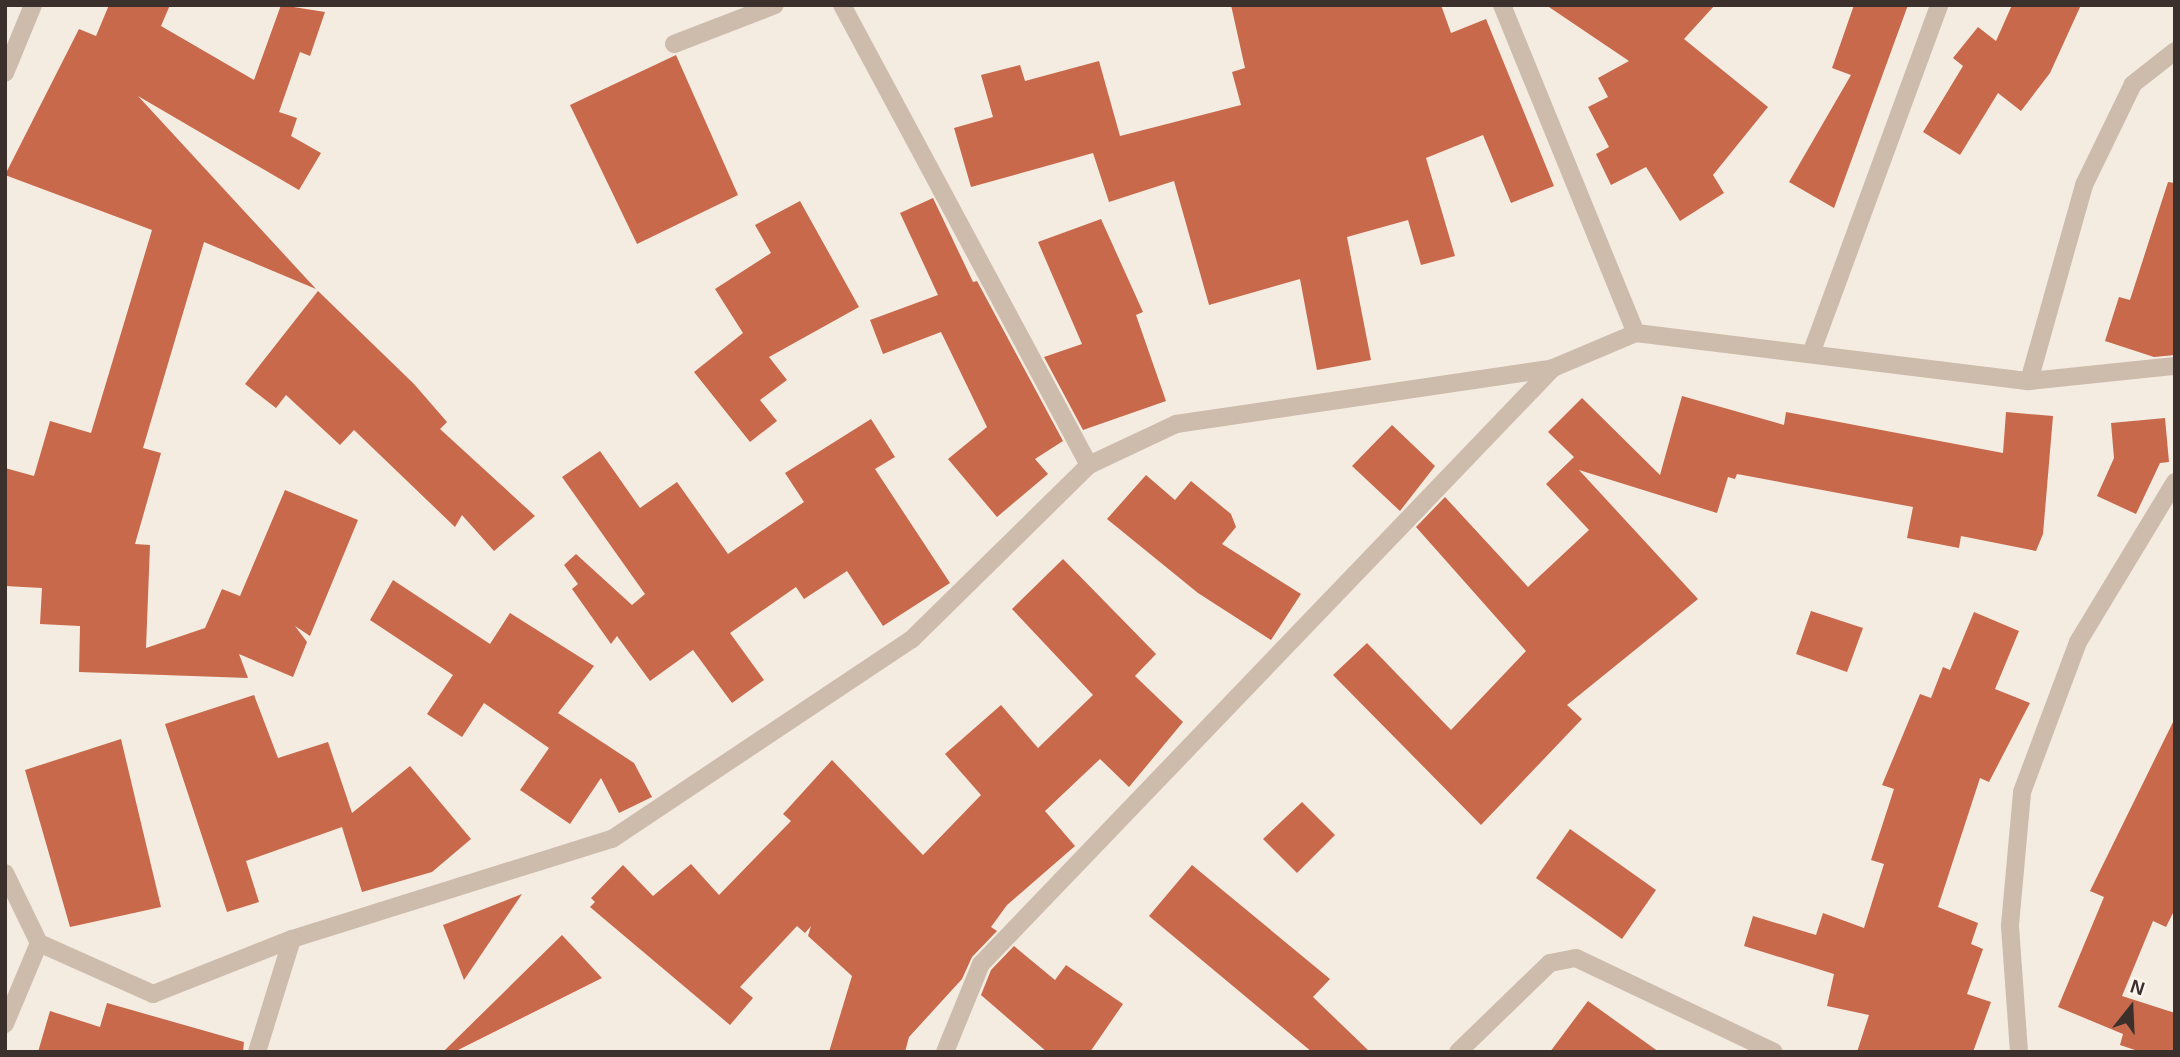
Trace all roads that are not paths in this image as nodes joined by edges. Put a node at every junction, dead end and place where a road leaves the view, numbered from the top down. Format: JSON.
{"nodes":[{"id":1,"x":33,"y":5,"type":"edge"},
{"id":2,"x":775,"y":5,"type":"edge"},
{"id":3,"x":842,"y":5,"type":"edge"},
{"id":4,"x":1502,"y":5,"type":"edge"},
{"id":5,"x":1939,"y":5,"type":"edge"},
{"id":6,"x":674,"y":44,"type":"dead end"},
{"id":7,"x":2175,"y":51,"type":"edge"},
{"id":8,"x":5,"y":73,"type":"edge"},
{"id":9,"x":1636,"y":333,"type":"junction"},
{"id":10,"x":1812,"y":351,"type":"junction"},
{"id":11,"x":2175,"y":366,"type":"edge"},
{"id":12,"x":1553,"y":368,"type":"junction"},
{"id":13,"x":2029,"y":381,"type":"junction"},
{"id":14,"x":1089,"y":465,"type":"junction"},
{"id":15,"x":2175,"y":482,"type":"edge"},
{"id":16,"x":5,"y":873,"type":"edge"},
{"id":17,"x":292,"y":939,"type":"junction"},
{"id":18,"x":39,"y":943,"type":"junction"},
{"id":19,"x":5,"y":1024,"type":"edge"},
{"id":20,"x":257,"y":1052,"type":"edge"},
{"id":21,"x":945,"y":1052,"type":"edge"},
{"id":22,"x":1458,"y":1052,"type":"edge"},
{"id":23,"x":1774,"y":1052,"type":"edge"},
{"id":24,"x":2019,"y":1052,"type":"edge"}],
"edges":[{"from":1,"to":8,"type":"street"},
{"from":2,"to":6,"type":"street"},
{"from":3,"to":14,"type":"street"},
{"from":4,"to":9,"type":"street"},
{"from":5,"to":10,"type":"street"},
{"from":7,"to":13,"type":"street"},
{"from":9,"to":10,"type":"street"},
{"from":9,"to":12,"type":"street"},
{"from":10,"to":13,"type":"street"},
{"from":11,"to":13,"type":"street"},
{"from":12,"to":14,"type":"street"},
{"from":12,"to":21,"type":"street"},
{"from":14,"to":17,"type":"street"},
{"from":15,"to":24,"type":"street"},
{"from":16,"to":18,"type":"street"},
{"from":17,"to":18,"type":"street"},
{"from":17,"to":20,"type":"street"},
{"from":18,"to":19,"type":"street"},
{"from":22,"to":23,"type":"street"}]}
